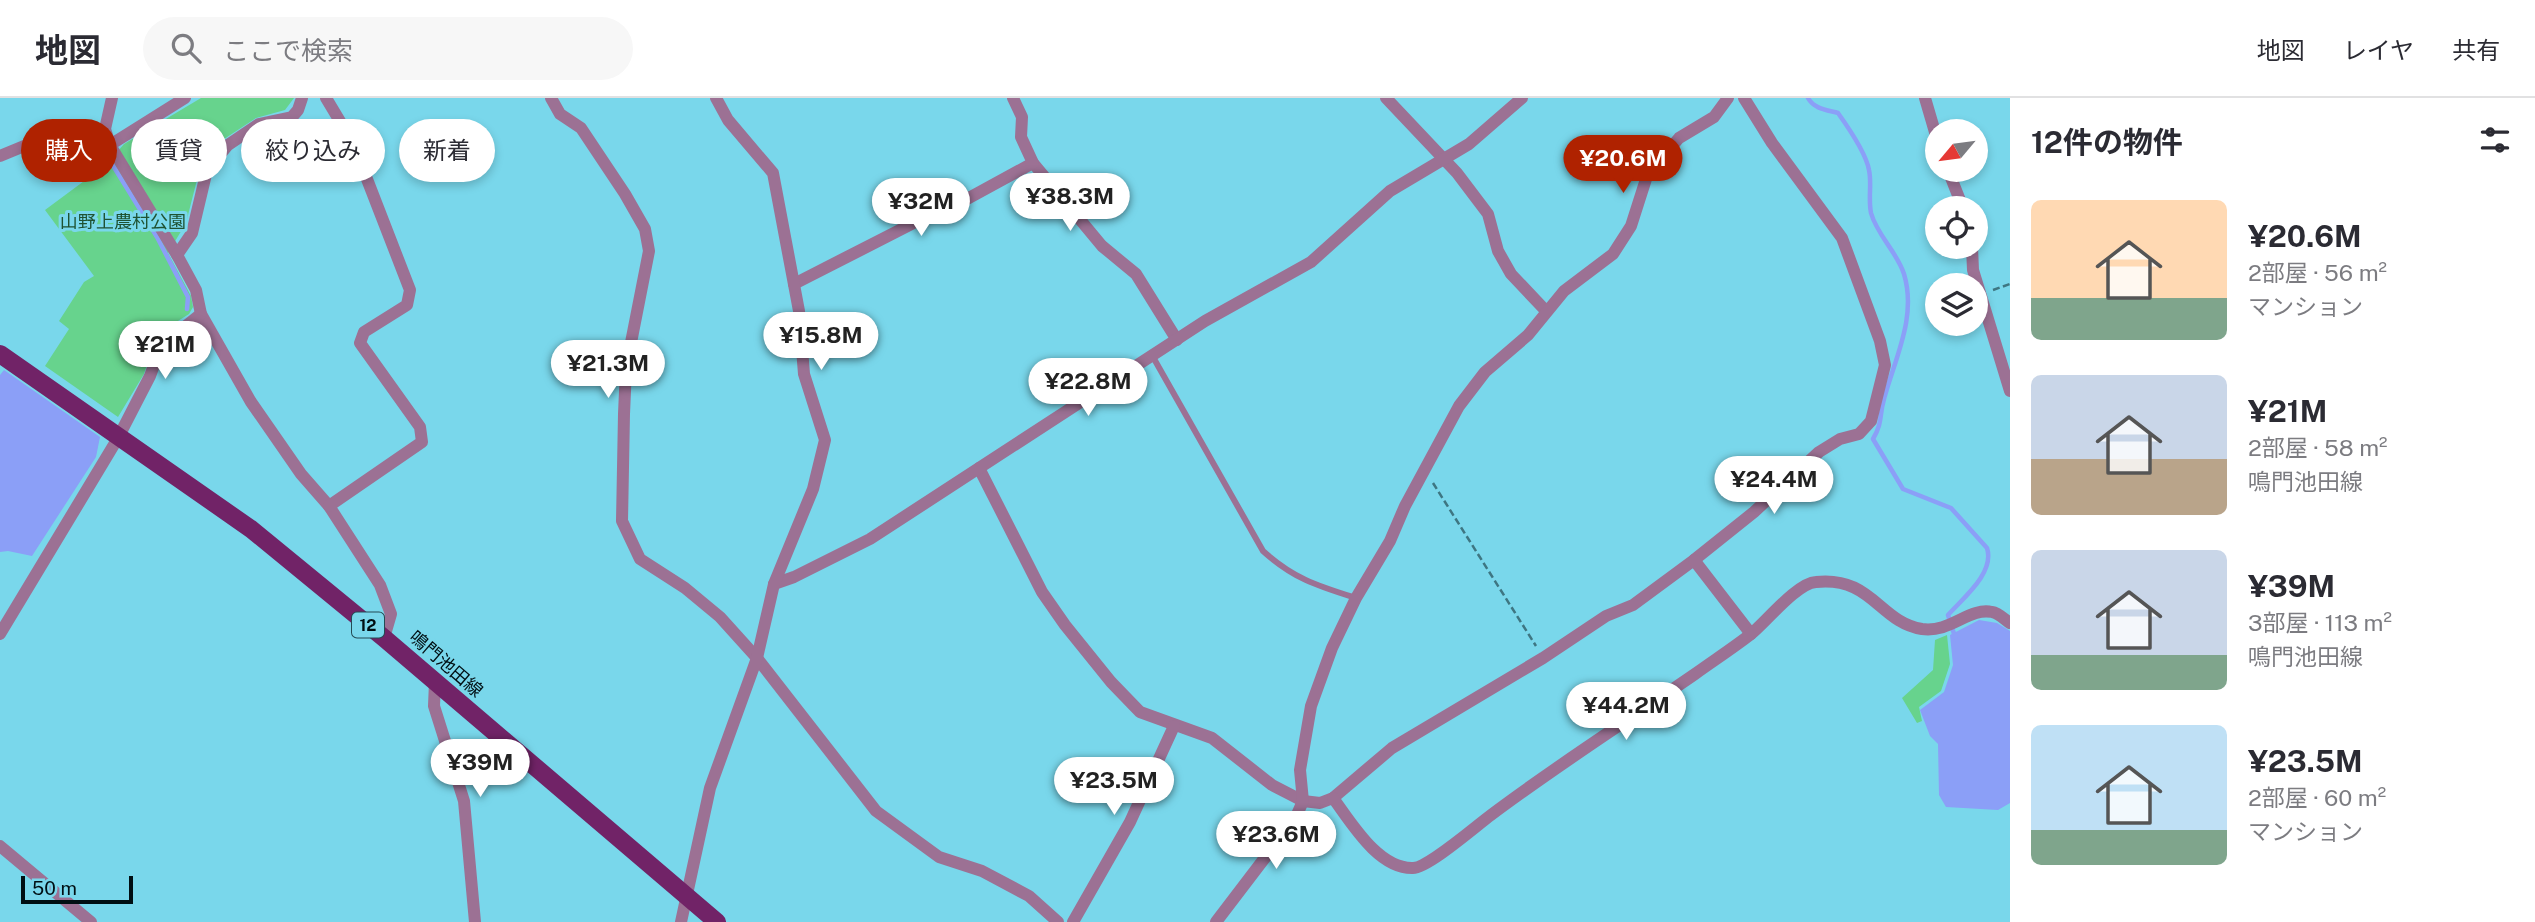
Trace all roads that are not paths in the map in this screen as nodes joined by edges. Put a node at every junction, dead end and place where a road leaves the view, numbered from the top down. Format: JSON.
{"nodes":[{"id":1,"x":112,"y":98,"type":"edge"},
{"id":2,"x":186,"y":98,"type":"edge"},
{"id":3,"x":302,"y":98,"type":"edge"},
{"id":4,"x":326,"y":98,"type":"edge"},
{"id":5,"x":551,"y":98,"type":"edge"},
{"id":6,"x":716,"y":98,"type":"edge"},
{"id":7,"x":1013,"y":98,"type":"edge"},
{"id":8,"x":1386,"y":98,"type":"edge"},
{"id":9,"x":1522,"y":98,"type":"edge"},
{"id":10,"x":1728,"y":98,"type":"edge"},
{"id":11,"x":1744,"y":98,"type":"edge"},
{"id":12,"x":1925,"y":98,"type":"edge"},
{"id":13,"x":1508,"y":103,"type":"edge"},
{"id":14,"x":107,"y":119,"type":"edge"},
{"id":15,"x":1931,"y":119,"type":"edge"},
{"id":16,"x":117,"y":141,"type":"edge"},
{"id":17,"x":21,"y":147,"type":"edge"},
{"id":18,"x":0,"y":156,"type":"edge"},
{"id":19,"x":117,"y":156,"type":"edge"},
{"id":20,"x":1444,"y":160,"type":"junction"},
{"id":21,"x":1033,"y":163,"type":"junction"},
{"id":22,"x":177,"y":255,"type":"junction"},
{"id":23,"x":1973,"y":259,"type":"edge"},
{"id":24,"x":794,"y":285,"type":"junction"},
{"id":25,"x":1546,"y":311,"type":"junction"},
{"id":26,"x":201,"y":314,"type":"junction"},
{"id":27,"x":1177,"y":340,"type":"junction"},
{"id":28,"x":0,"y":354,"type":"edge"},
{"id":29,"x":1153,"y":357,"type":"junction"},
{"id":30,"x":2010,"y":391,"type":"edge"},
{"id":31,"x":118,"y":438,"type":"junction"},
{"id":32,"x":979,"y":468,"type":"junction"},
{"id":33,"x":329,"y":506,"type":"junction"},
{"id":34,"x":1694,"y":560,"type":"junction"},
{"id":35,"x":774,"y":584,"type":"junction"},
{"id":36,"x":1356,"y":598,"type":"junction"},
{"id":37,"x":2010,"y":623,"type":"edge"},
{"id":38,"x":0,"y":634,"type":"edge"},
{"id":39,"x":1751,"y":634,"type":"junction"},
{"id":40,"x":384,"y":638,"type":"junction"},
{"id":41,"x":757,"y":658,"type":"junction"},
{"id":42,"x":435,"y":682,"type":"junction"},
{"id":43,"x":1174,"y":726,"type":"junction"},
{"id":44,"x":1332,"y":798,"type":"junction"},
{"id":45,"x":1303,"y":801,"type":"junction"},
{"id":46,"x":0,"y":846,"type":"edge"},
{"id":47,"x":687,"y":897,"type":"junction"},
{"id":48,"x":91,"y":922,"type":"edge"},
{"id":49,"x":475,"y":922,"type":"edge"},
{"id":50,"x":681,"y":922,"type":"edge"},
{"id":51,"x":717,"y":922,"type":"edge"},
{"id":52,"x":1058,"y":922,"type":"edge"},
{"id":53,"x":1073,"y":922,"type":"edge"},
{"id":54,"x":1216,"y":922,"type":"edge"}],
"edges":[{"from":1,"to":14,"type":"street"},
{"from":2,"to":16,"type":"street"},
{"from":3,"to":22,"type":"street"},
{"from":4,"to":33,"type":"street"},
{"from":5,"to":41,"type":"street"},
{"from":6,"to":24,"type":"street"},
{"from":7,"to":21,"type":"street"},
{"from":8,"to":20,"type":"street"},
{"from":9,"to":13,"type":"street"},
{"from":10,"to":25,"type":"street"},
{"from":11,"to":34,"type":"street"},
{"from":12,"to":15,"type":"street"},
{"from":13,"to":20,"type":"street"},
{"from":17,"to":18,"type":"street"},
{"from":19,"to":22,"type":"street"},
{"from":20,"to":25,"type":"street"},
{"from":20,"to":27,"type":"street"},
{"from":21,"to":24,"type":"street"},
{"from":21,"to":27,"type":"street"},
{"from":22,"to":26,"type":"street"},
{"from":23,"to":30,"type":"street"},
{"from":24,"to":35,"type":"street"},
{"from":25,"to":36,"type":"street"},
{"from":26,"to":31,"type":"street"},
{"from":26,"to":33,"type":"street"},
{"from":27,"to":29,"type":"street"},
{"from":28,"to":31,"type":"main road","name":"鳴門池田線","number":"12"},
{"from":29,"to":32,"type":"street"},
{"from":29,"to":36,"type":"lane"},
{"from":31,"to":38,"type":"street"},
{"from":31,"to":40,"type":"main road","name":"鳴門池田線","number":"12"},
{"from":32,"to":35,"type":"street"},
{"from":32,"to":43,"type":"street"},
{"from":33,"to":40,"type":"street"},
{"from":34,"to":39,"type":"street"},
{"from":34,"to":44,"type":"street"},
{"from":35,"to":41,"type":"street"},
{"from":36,"to":45,"type":"street"},
{"from":37,"to":39,"type":"street"},
{"from":39,"to":44,"type":"street"},
{"from":40,"to":42,"type":"main road","name":"鳴門池田線","number":"12"},
{"from":41,"to":47,"type":"street"},
{"from":41,"to":52,"type":"street"},
{"from":42,"to":47,"type":"main road","name":"鳴門池田線","number":"12"},
{"from":42,"to":49,"type":"street"},
{"from":43,"to":45,"type":"street"},
{"from":43,"to":53,"type":"street"},
{"from":44,"to":45,"type":"street"},
{"from":45,"to":54,"type":"street"},
{"from":46,"to":48,"type":"street"},
{"from":47,"to":50,"type":"street"},
{"from":47,"to":51,"type":"main road","name":"鳴門池田線","number":"12"}]}
